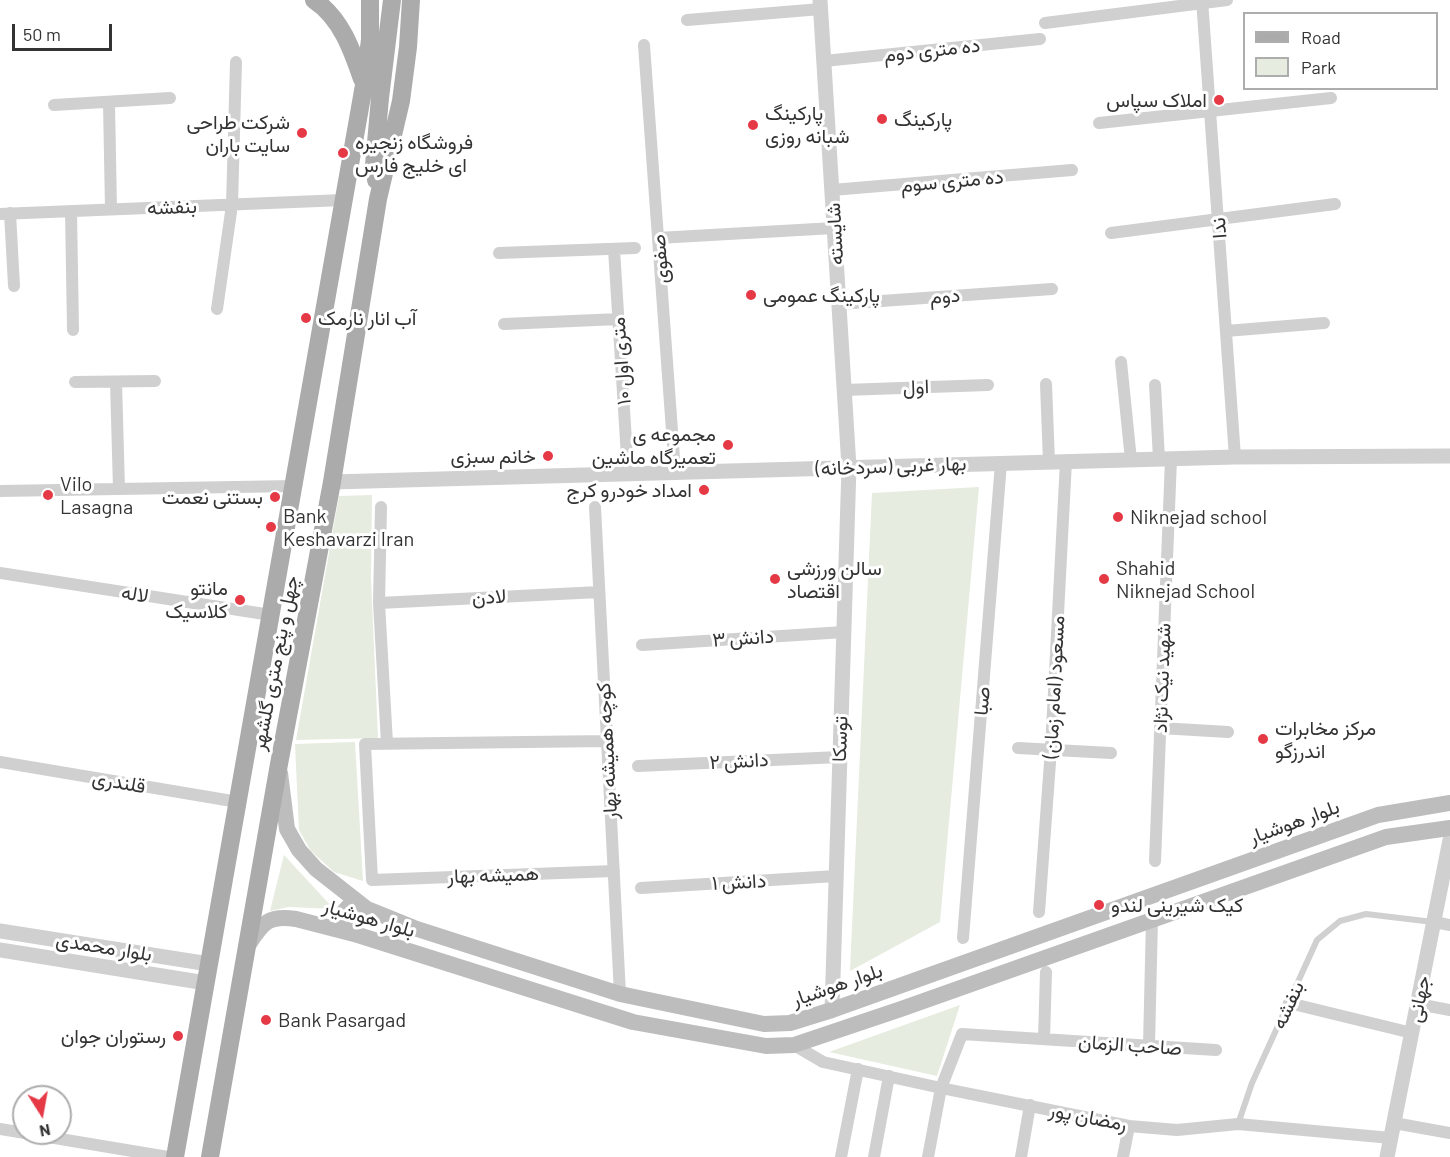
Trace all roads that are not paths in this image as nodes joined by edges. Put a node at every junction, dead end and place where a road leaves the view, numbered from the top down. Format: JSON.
{"nodes":[{"id":1,"x":315,"y":0,"type":"edge"},
{"id":2,"x":370,"y":0,"type":"edge"},
{"id":3,"x":392,"y":0,"type":"edge"},
{"id":4,"x":411,"y":0,"type":"edge"},
{"id":5,"x":1227,"y":0,"type":"edge"},
{"id":6,"x":1202,"y":1,"type":"edge"},
{"id":7,"x":821,"y":5,"type":"edge"},
{"id":8,"x":687,"y":20,"type":"dead end"},
{"id":9,"x":1045,"y":22,"type":"dead end"},
{"id":10,"x":1040,"y":39,"type":"dead end"},
{"id":11,"x":644,"y":45,"type":"dead end"},
{"id":12,"x":824,"y":61,"type":"junction"},
{"id":13,"x":236,"y":62,"type":"dead end"},
{"id":14,"x":364,"y":85,"type":"junction"},
{"id":15,"x":170,"y":98,"type":"dead end"},
{"id":16,"x":1331,"y":98,"type":"dead end"},
{"id":17,"x":109,"y":103,"type":"junction"},
{"id":18,"x":54,"y":105,"type":"dead end"},
{"id":19,"x":1210,"y":112,"type":"junction"},
{"id":20,"x":1099,"y":123,"type":"dead end"},
{"id":21,"x":1072,"y":170,"type":"dead end"},
{"id":22,"x":832,"y":190,"type":"junction"},
{"id":23,"x":378,"y":199,"type":"junction"},
{"id":24,"x":343,"y":200,"type":"junction"},
{"id":25,"x":1335,"y":204,"type":"dead end"},
{"id":26,"x":232,"y":205,"type":"junction"},
{"id":27,"x":111,"y":209,"type":"junction"},
{"id":28,"x":71,"y":211,"type":"junction"},
{"id":29,"x":5,"y":213,"type":"edge"},
{"id":30,"x":1218,"y":219,"type":"junction"},
{"id":31,"x":834,"y":228,"type":"junction"},
{"id":32,"x":1111,"y":233,"type":"dead end"},
{"id":33,"x":658,"y":238,"type":"junction"},
{"id":34,"x":635,"y":248,"type":"dead end"},
{"id":35,"x":614,"y":249,"type":"junction"},
{"id":36,"x":499,"y":253,"type":"dead end"},
{"id":37,"x":14,"y":286,"type":"dead end"},
{"id":38,"x":1052,"y":289,"type":"dead end"},
{"id":39,"x":839,"y":304,"type":"junction"},
{"id":40,"x":217,"y":309,"type":"dead end"},
{"id":41,"x":619,"y":319,"type":"junction"},
{"id":42,"x":1324,"y":323,"type":"dead end"},
{"id":43,"x":504,"y":324,"type":"dead end"},
{"id":44,"x":73,"y":330,"type":"dead end"},
{"id":45,"x":1226,"y":332,"type":"junction"},
{"id":46,"x":1121,"y":362,"type":"dead end"},
{"id":47,"x":155,"y":381,"type":"dead end"},
{"id":48,"x":75,"y":382,"type":"dead end"},
{"id":49,"x":116,"y":382,"type":"junction"},
{"id":50,"x":1046,"y":384,"type":"dead end"},
{"id":51,"x":987,"y":385,"type":"dead end"},
{"id":52,"x":1155,"y":385,"type":"dead end"},
{"id":53,"x":844,"y":390,"type":"junction"},
{"id":54,"x":1450,"y":456,"type":"edge"},
{"id":55,"x":1235,"y":457,"type":"junction"},
{"id":56,"x":1165,"y":459,"type":"junction"},
{"id":57,"x":1131,"y":460,"type":"junction"},
{"id":58,"x":1066,"y":461,"type":"junction"},
{"id":59,"x":1049,"y":462,"type":"junction"},
{"id":60,"x":1001,"y":463,"type":"junction"},
{"id":61,"x":849,"y":467,"type":"junction"},
{"id":62,"x":675,"y":472,"type":"junction"},
{"id":63,"x":628,"y":473,"type":"junction"},
{"id":64,"x":332,"y":482,"type":"junction"},
{"id":65,"x":294,"y":486,"type":"junction"},
{"id":66,"x":119,"y":489,"type":"junction"},
{"id":67,"x":0,"y":491,"type":"edge"},
{"id":68,"x":381,"y":507,"type":"dead end"},
{"id":69,"x":595,"y":507,"type":"dead end"},
{"id":70,"x":0,"y":573,"type":"edge"},
{"id":71,"x":599,"y":592,"type":"junction"},
{"id":72,"x":379,"y":603,"type":"junction"},
{"id":73,"x":271,"y":615,"type":"junction"},
{"id":74,"x":844,"y":632,"type":"junction"},
{"id":75,"x":642,"y":645,"type":"dead end"},
{"id":76,"x":1160,"y":728,"type":"junction"},
{"id":77,"x":1228,"y":732,"type":"dead end"},
{"id":78,"x":607,"y":741,"type":"junction"},
{"id":79,"x":387,"y":743,"type":"junction"},
{"id":80,"x":1018,"y":748,"type":"dead end"},
{"id":81,"x":1051,"y":749,"type":"junction"},
{"id":82,"x":1111,"y":753,"type":"dead end"},
{"id":83,"x":840,"y":757,"type":"junction"},
{"id":84,"x":0,"y":762,"type":"edge"},
{"id":85,"x":279,"y":764,"type":"junction"},
{"id":86,"x":638,"y":766,"type":"dead end"},
{"id":87,"x":238,"y":801,"type":"junction"},
{"id":88,"x":1450,"y":803,"type":"edge"},
{"id":89,"x":1450,"y":828,"type":"edge"},
{"id":90,"x":1450,"y":845,"type":"edge"},
{"id":91,"x":1155,"y":861,"type":"dead end"},
{"id":92,"x":614,"y":871,"type":"junction"},
{"id":93,"x":836,"y":876,"type":"junction"},
{"id":94,"x":1205,"y":877,"type":"junction"},
{"id":95,"x":641,"y":888,"type":"dead end"},
{"id":96,"x":1158,"y":893,"type":"junction"},
{"id":97,"x":1210,"y":899,"type":"junction"},
{"id":98,"x":368,"y":909,"type":"junction"},
{"id":99,"x":1039,"y":912,"type":"dead end"},
{"id":100,"x":1159,"y":917,"type":"junction"},
{"id":101,"x":1434,"y":922,"type":"junction"},
{"id":102,"x":1450,"y":925,"type":"edge"},
{"id":103,"x":0,"y":931,"type":"edge"},
{"id":104,"x":358,"y":936,"type":"junction"},
{"id":105,"x":963,"y":938,"type":"dead end"},
{"id":106,"x":249,"y":944,"type":"junction"},
{"id":107,"x":0,"y":951,"type":"edge"},
{"id":108,"x":169,"y":958,"type":"junction"},
{"id":109,"x":209,"y":964,"type":"junction"},
{"id":110,"x":1047,"y":972,"type":"dead end"},
{"id":111,"x":164,"y":977,"type":"junction"},
{"id":112,"x":206,"y":983,"type":"junction"},
{"id":113,"x":620,"y":994,"type":"junction"},
{"id":114,"x":1289,"y":1003,"type":"junction"},
{"id":115,"x":1418,"y":1004,"type":"junction"},
{"id":116,"x":832,"y":1010,"type":"junction"},
{"id":117,"x":1450,"y":1010,"type":"edge"},
{"id":118,"x":1412,"y":1033,"type":"junction"},
{"id":119,"x":1044,"y":1039,"type":"junction"},
{"id":120,"x":794,"y":1045,"type":"junction"},
{"id":121,"x":1149,"y":1045,"type":"junction"},
{"id":122,"x":1216,"y":1050,"type":"dead end"},
{"id":123,"x":858,"y":1069,"type":"junction"},
{"id":124,"x":889,"y":1076,"type":"junction"},
{"id":125,"x":941,"y":1088,"type":"junction"},
{"id":126,"x":1030,"y":1105,"type":"junction"},
{"id":127,"x":1238,"y":1124,"type":"junction"},
{"id":128,"x":1129,"y":1126,"type":"junction"},
{"id":129,"x":0,"y":1129,"type":"edge"},
{"id":130,"x":1392,"y":1131,"type":"junction"},
{"id":131,"x":1450,"y":1133,"type":"edge"},
{"id":132,"x":168,"y":1157,"type":"edge"},
{"id":133,"x":175,"y":1157,"type":"edge"},
{"id":134,"x":210,"y":1157,"type":"edge"},
{"id":135,"x":841,"y":1157,"type":"edge"},
{"id":136,"x":874,"y":1157,"type":"edge"},
{"id":137,"x":928,"y":1157,"type":"edge"},
{"id":138,"x":1021,"y":1157,"type":"edge"},
{"id":139,"x":1123,"y":1157,"type":"edge"},
{"id":140,"x":1387,"y":1157,"type":"edge"}],
"edges":[{"from":1,"to":14,"type":"main road"},
{"from":2,"to":14,"type":"main road","name":"چهل و پنج متری گلشهر"},
{"from":3,"to":23,"type":"main road"},
{"from":4,"to":23,"type":"main road","name":"چهل و پنج متری گلشهر"},
{"from":5,"to":6,"type":"street"},
{"from":6,"to":9,"type":"street"},
{"from":6,"to":19,"type":"street","name":"ندا"},
{"from":7,"to":8,"type":"street"},
{"from":7,"to":12,"type":"street","name":"شایسته"},
{"from":10,"to":12,"type":"street","name":"ده متری دوم"},
{"from":11,"to":33,"type":"street","name":"صفوی"},
{"from":12,"to":22,"type":"street","name":"شایسته"},
{"from":13,"to":26,"type":"street"},
{"from":14,"to":24,"type":"main road","name":"چهل و پنج متری گلشهر"},
{"from":15,"to":17,"type":"street"},
{"from":16,"to":19,"type":"street"},
{"from":17,"to":18,"type":"street"},
{"from":17,"to":27,"type":"street"},
{"from":19,"to":20,"type":"street"},
{"from":19,"to":30,"type":"street","name":"ندا"},
{"from":21,"to":22,"type":"street","name":"ده متری سوم"},
{"from":22,"to":31,"type":"street","name":"شایسته"},
{"from":23,"to":64,"type":"main road","name":"چهل و پنج متری گلشهر"},
{"from":24,"to":26,"type":"street","name":"بنفشه"},
{"from":24,"to":65,"type":"main road","name":"چهل و پنج متری گلشهر"},
{"from":25,"to":30,"type":"street"},
{"from":26,"to":27,"type":"street","name":"بنفشه"},
{"from":26,"to":40,"type":"street"},
{"from":27,"to":28,"type":"street","name":"بنفشه"},
{"from":28,"to":29,"type":"street","name":"بنفشه"},
{"from":28,"to":44,"type":"street"},
{"from":29,"to":37,"type":"street"},
{"from":30,"to":32,"type":"street"},
{"from":30,"to":45,"type":"street","name":"ندا"},
{"from":31,"to":33,"type":"street"},
{"from":31,"to":39,"type":"street","name":"شایسته"},
{"from":33,"to":62,"type":"street","name":"صفوی"},
{"from":34,"to":35,"type":"street"},
{"from":35,"to":36,"type":"street"},
{"from":35,"to":41,"type":"street","name":"۱۰ متری اول"},
{"from":38,"to":39,"type":"street","name":"دوم"},
{"from":39,"to":53,"type":"street","name":"شایسته"},
{"from":41,"to":43,"type":"street"},
{"from":41,"to":63,"type":"street","name":"۱۰ متری اول"},
{"from":42,"to":45,"type":"street"},
{"from":45,"to":55,"type":"street","name":"ندا"},
{"from":46,"to":57,"type":"street"},
{"from":47,"to":49,"type":"street"},
{"from":48,"to":49,"type":"street"},
{"from":49,"to":66,"type":"street"},
{"from":50,"to":59,"type":"street"},
{"from":51,"to":53,"type":"street","name":"اول"},
{"from":52,"to":56,"type":"street","name":"شهید نیک نژاد"},
{"from":53,"to":61,"type":"street","name":"شایسته"},
{"from":54,"to":55,"type":"street","name":"بهار غربی (سردخانه)"},
{"from":55,"to":56,"type":"street","name":"بهار غربی (سردخانه)"},
{"from":56,"to":57,"type":"street","name":"بهار غربی (سردخانه)"},
{"from":56,"to":76,"type":"street","name":"شهید نیک نژاد"},
{"from":57,"to":58,"type":"street","name":"بهار غربی (سردخانه)"},
{"from":58,"to":59,"type":"street","name":"بهار غربی (سردخانه)"},
{"from":58,"to":81,"type":"street","name":"مسعود (امام زمان)"},
{"from":59,"to":60,"type":"street","name":"بهار غربی (سردخانه)"},
{"from":60,"to":61,"type":"street","name":"بهار غربی (سردخانه)"},
{"from":60,"to":105,"type":"street","name":"صبا"},
{"from":61,"to":62,"type":"street","name":"بهار غربی (سردخانه)"},
{"from":61,"to":74,"type":"street","name":"توسکا"},
{"from":62,"to":63,"type":"street","name":"بهار غربی (سردخانه)"},
{"from":63,"to":64,"type":"street","name":"بهار غربی (سردخانه)"},
{"from":64,"to":85,"type":"main road","name":"چهل و پنج متری گلشهر"},
{"from":65,"to":66,"type":"street"},
{"from":65,"to":73,"type":"main road","name":"چهل و پنج متری گلشهر"},
{"from":66,"to":67,"type":"street"},
{"from":68,"to":72,"type":"street"},
{"from":69,"to":71,"type":"street","name":"کوچه همیشه بهار"},
{"from":70,"to":73,"type":"street","name":"لاله"},
{"from":71,"to":72,"type":"street","name":"لادن"},
{"from":71,"to":78,"type":"street","name":"کوچه همیشه بهار"},
{"from":72,"to":79,"type":"street"},
{"from":73,"to":87,"type":"main road","name":"چهل و پنج متری گلشهر"},
{"from":74,"to":75,"type":"street","name":"دانش ۳"},
{"from":74,"to":83,"type":"street","name":"توسکا"},
{"from":76,"to":77,"type":"street"},
{"from":76,"to":91,"type":"street","name":"شهید نیک نژاد"},
{"from":78,"to":79,"type":"street"},
{"from":78,"to":92,"type":"street","name":"کوچه همیشه بهار"},
{"from":79,"to":92,"type":"street","name":"همیشه بهار"},
{"from":80,"to":81,"type":"street"},
{"from":81,"to":82,"type":"street"},
{"from":81,"to":99,"type":"street","name":"مسعود (امام زمان)"},
{"from":83,"to":86,"type":"street","name":"دانش ۲"},
{"from":83,"to":93,"type":"street","name":"توسکا"},
{"from":84,"to":87,"type":"street","name":"قلندری"},
{"from":85,"to":98,"type":"main road","name":"بلوار هوشیار"},
{"from":85,"to":106,"type":"main road","name":"چهل و پنج متری گلشهر"},
{"from":87,"to":109,"type":"main road","name":"چهل و پنج متری گلشهر"},
{"from":88,"to":94,"type":"main road","name":"بلوار هوشیار"},
{"from":89,"to":97,"type":"main road","name":"بلوار هوشیار"},
{"from":90,"to":101,"type":"street","name":"جهانی"},
{"from":92,"to":113,"type":"street","name":"کوچه همیشه بهار"},
{"from":93,"to":95,"type":"street","name":"دانش ۱"},
{"from":93,"to":116,"type":"street","name":"توسکا"},
{"from":94,"to":96,"type":"main road","name":"بلوار هوشیار"},
{"from":94,"to":97,"type":"main road"},
{"from":96,"to":100,"type":"main road"},
{"from":96,"to":116,"type":"main road","name":"بلوار هوشیار"},
{"from":97,"to":100,"type":"main road","name":"بلوار هوشیار"},
{"from":98,"to":104,"type":"main road"},
{"from":98,"to":113,"type":"main road","name":"بلوار هوشیار"},
{"from":100,"to":120,"type":"main road","name":"بلوار هوشیار"},
{"from":100,"to":121,"type":"street"},
{"from":101,"to":102,"type":"street"},
{"from":101,"to":114,"type":"lane","name":"بنفشه"},
{"from":101,"to":115,"type":"street","name":"جهانی"},
{"from":103,"to":108,"type":"street","name":"بلوار محمدی"},
{"from":104,"to":106,"type":"main road","name":"بلوار هوشیار"},
{"from":104,"to":120,"type":"main road","name":"بلوار هوشیار"},
{"from":106,"to":134,"type":"main road","name":"چهل و پنج متری گلشهر"},
{"from":107,"to":111,"type":"street","name":"بلوار محمدی"},
{"from":108,"to":109,"type":"street","name":"بلوار محمدی"},
{"from":108,"to":111,"type":"street"},
{"from":109,"to":112,"type":"main road","name":"چهل و پنج متری گلشهر"},
{"from":110,"to":119,"type":"street"},
{"from":111,"to":112,"type":"street","name":"بلوار محمدی"},
{"from":112,"to":133,"type":"main road","name":"چهل و پنج متری گلشهر"},
{"from":113,"to":116,"type":"main road","name":"بلوار هوشیار"},
{"from":114,"to":118,"type":"street"},
{"from":114,"to":127,"type":"lane","name":"بنفشه"},
{"from":115,"to":117,"type":"street"},
{"from":115,"to":118,"type":"street","name":"جهانی"},
{"from":118,"to":130,"type":"street","name":"جهانی"},
{"from":119,"to":121,"type":"street","name":"صاحب الزمان"},
{"from":119,"to":125,"type":"street","name":"صاحب الزمان"},
{"from":120,"to":123,"type":"street","name":"رمضان پور"},
{"from":121,"to":122,"type":"street","name":"صاحب الزمان"},
{"from":123,"to":124,"type":"street","name":"رمضان پور"},
{"from":123,"to":135,"type":"street"},
{"from":124,"to":125,"type":"street","name":"رمضان پور"},
{"from":124,"to":136,"type":"street"},
{"from":125,"to":126,"type":"street","name":"رمضان پور"},
{"from":125,"to":137,"type":"street"},
{"from":126,"to":128,"type":"street","name":"رمضان پور"},
{"from":126,"to":138,"type":"street"},
{"from":127,"to":128,"type":"street","name":"رمضان پور"},
{"from":127,"to":130,"type":"street","name":"رمضان پور"},
{"from":128,"to":139,"type":"street"},
{"from":129,"to":132,"type":"street"},
{"from":130,"to":131,"type":"street","name":"رمضان پور"},
{"from":130,"to":140,"type":"street","name":"جهانی"}]}
